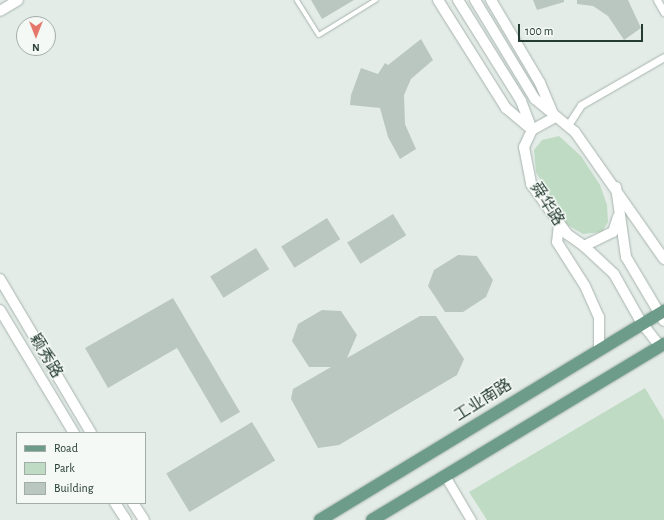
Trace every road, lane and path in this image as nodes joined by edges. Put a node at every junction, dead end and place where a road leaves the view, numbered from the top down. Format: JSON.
{"nodes":[{"id":1,"x":18,"y":0,"type":"edge"},
{"id":2,"x":298,"y":0,"type":"edge"},
{"id":3,"x":376,"y":0,"type":"edge"},
{"id":4,"x":438,"y":0,"type":"edge"},
{"id":5,"x":458,"y":0,"type":"edge"},
{"id":6,"x":475,"y":0,"type":"edge"},
{"id":7,"x":491,"y":0,"type":"edge"},
{"id":8,"x":657,"y":0,"type":"edge"},
{"id":9,"x":0,"y":11,"type":"edge"},
{"id":10,"x":664,"y":12,"type":"edge"},
{"id":11,"x":664,"y":57,"type":"edge"},
{"id":12,"x":555,"y":117,"type":"junction"},
{"id":13,"x":568,"y":125,"type":"junction"},
{"id":14,"x":532,"y":130,"type":"junction"},
{"id":15,"x":615,"y":185,"type":"junction"},
{"id":16,"x":619,"y":215,"type":"junction"},
{"id":17,"x":559,"y":224,"type":"junction"},
{"id":18,"x":584,"y":246,"type":"junction"},
{"id":19,"x":664,"y":259,"type":"edge"},
{"id":20,"x":0,"y":279,"type":"edge"},
{"id":21,"x":0,"y":310,"type":"edge"},
{"id":22,"x":662,"y":315,"type":"edge"},
{"id":23,"x":641,"y":322,"type":"junction"},
{"id":24,"x":662,"y":345,"type":"edge"},
{"id":25,"x":599,"y":350,"type":"junction"},
{"id":26,"x":73,"y":432,"type":"edge"},
{"id":27,"x":91,"y":432,"type":"edge"},
{"id":28,"x":445,"y":476,"type":"junction"},
{"id":29,"x":116,"y":504,"type":"edge"},
{"id":30,"x":134,"y":504,"type":"edge"},
{"id":31,"x":126,"y":520,"type":"edge"},
{"id":32,"x":144,"y":520,"type":"edge"},
{"id":33,"x":320,"y":520,"type":"edge"},
{"id":34,"x":372,"y":520,"type":"edge"},
{"id":35,"x":471,"y":520,"type":"edge"}],
"edges":[{"from":1,"to":9,"type":"main road"},
{"from":2,"to":3,"type":"lane"},
{"from":4,"to":14,"type":"main road"},
{"from":5,"to":14,"type":"main road"},
{"from":6,"to":12,"type":"main road"},
{"from":7,"to":12,"type":"main road"},
{"from":8,"to":10,"type":"street"},
{"from":11,"to":13,"type":"street"},
{"from":12,"to":13,"type":"main road"},
{"from":12,"to":14,"type":"main road"},
{"from":13,"to":15,"type":"main road"},
{"from":14,"to":17,"type":"main road","name":"舜华路"},
{"from":15,"to":16,"type":"main road"},
{"from":15,"to":19,"type":"main road"},
{"from":16,"to":18,"type":"main road"},
{"from":16,"to":22,"type":"main road"},
{"from":17,"to":18,"type":"main road","name":"舜华路"},
{"from":17,"to":25,"type":"main road"},
{"from":18,"to":23,"type":"main road","name":"舜华路"},
{"from":20,"to":27,"type":"main road","name":"颖秀路"},
{"from":21,"to":26,"type":"main road","name":"颖秀路"},
{"from":22,"to":23,"type":"main road","name":"工业南路"},
{"from":23,"to":24,"type":"main road","name":"舜华路"},
{"from":23,"to":25,"type":"main road","name":"工业南路"},
{"from":24,"to":28,"type":"main road"},
{"from":25,"to":33,"type":"main road","name":"工业南路"},
{"from":28,"to":34,"type":"main road"},
{"from":28,"to":35,"type":"street"},
{"from":29,"to":31,"type":"main road"},
{"from":30,"to":32,"type":"main road"}]}
